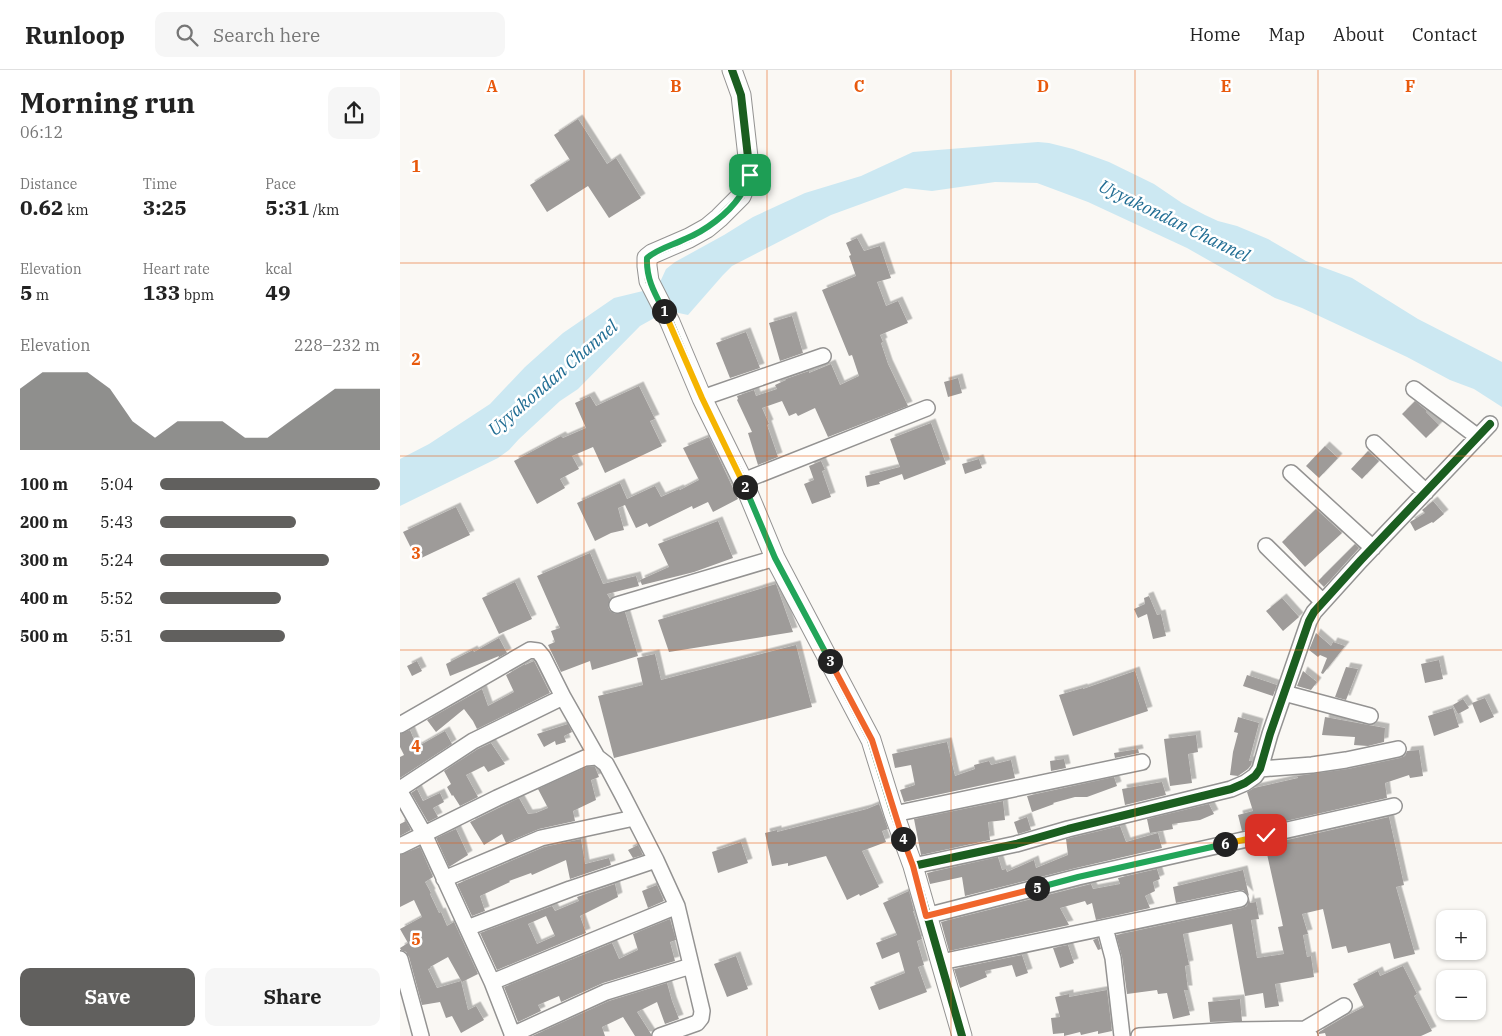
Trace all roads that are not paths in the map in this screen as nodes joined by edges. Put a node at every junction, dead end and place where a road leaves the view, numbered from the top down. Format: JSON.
{"nodes":[{"id":1,"x":732,"y":70,"type":"edge"},
{"id":2,"x":823,"y":356,"type":"dead end"},
{"id":3,"x":1414,"y":389,"type":"dead end"},
{"id":4,"x":702,"y":398,"type":"junction"},
{"id":5,"x":927,"y":408,"type":"dead end"},
{"id":6,"x":1490,"y":424,"type":"dead end"},
{"id":7,"x":1478,"y":437,"type":"junction"},
{"id":8,"x":1374,"y":443,"type":"dead end"},
{"id":9,"x":1291,"y":473,"type":"dead end"},
{"id":10,"x":743,"y":481,"type":"junction"},
{"id":11,"x":1426,"y":492,"type":"junction"},
{"id":12,"x":1266,"y":546,"type":"dead end"},
{"id":13,"x":1373,"y":548,"type":"junction"},
{"id":14,"x":775,"y":558,"type":"junction"},
{"id":15,"x":1323,"y":602,"type":"junction"},
{"id":16,"x":617,"y":605,"type":"dead end"},
{"id":17,"x":1284,"y":693,"type":"junction"},
{"id":18,"x":563,"y":697,"type":"junction"},
{"id":19,"x":1370,"y":716,"type":"dead end"},
{"id":20,"x":400,"y":725,"type":"edge"},
{"id":21,"x":1398,"y":749,"type":"dead end"},
{"id":22,"x":598,"y":757,"type":"junction"},
{"id":23,"x":1142,"y":762,"type":"dead end"},
{"id":24,"x":1260,"y":769,"type":"junction"},
{"id":25,"x":400,"y":790,"type":"edge"},
{"id":26,"x":1394,"y":806,"type":"dead end"},
{"id":27,"x":894,"y":814,"type":"junction"},
{"id":28,"x":634,"y":818,"type":"junction"},
{"id":29,"x":424,"y":834,"type":"junction"},
{"id":30,"x":400,"y":846,"type":"edge"},
{"id":31,"x":656,"y":860,"type":"junction"},
{"id":32,"x":913,"y":866,"type":"junction"},
{"id":33,"x":444,"y":879,"type":"junction"},
{"id":34,"x":1240,"y":899,"type":"dead end"},
{"id":35,"x":677,"y":906,"type":"junction"},
{"id":36,"x":926,"y":916,"type":"junction"},
{"id":37,"x":467,"y":928,"type":"junction"},
{"id":38,"x":1106,"y":928,"type":"junction"},
{"id":39,"x":400,"y":959,"type":"edge"},
{"id":40,"x":941,"y":962,"type":"junction"},
{"id":41,"x":691,"y":966,"type":"junction"},
{"id":42,"x":492,"y":982,"type":"junction"},
{"id":43,"x":1344,"y":1006,"type":"dead end"},
{"id":44,"x":1307,"y":1032,"type":"edge"},
{"id":45,"x":1235,"y":1033,"type":"edge"},
{"id":46,"x":513,"y":1035,"type":"edge"},
{"id":47,"x":421,"y":1036,"type":"edge"},
{"id":48,"x":660,"y":1036,"type":"edge"},
{"id":49,"x":962,"y":1036,"type":"edge"},
{"id":50,"x":1122,"y":1036,"type":"edge"},
{"id":51,"x":1140,"y":1036,"type":"edge"}],
"edges":[{"from":1,"to":4,"type":"street"},
{"from":2,"to":4,"type":"street"},
{"from":3,"to":7,"type":"street"},
{"from":4,"to":10,"type":"street"},
{"from":5,"to":10,"type":"street"},
{"from":6,"to":7,"type":"street"},
{"from":7,"to":11,"type":"street"},
{"from":8,"to":11,"type":"street"},
{"from":9,"to":13,"type":"street"},
{"from":10,"to":14,"type":"street"},
{"from":11,"to":13,"type":"street"},
{"from":12,"to":15,"type":"street"},
{"from":13,"to":15,"type":"street"},
{"from":14,"to":16,"type":"street"},
{"from":14,"to":27,"type":"street"},
{"from":15,"to":17,"type":"street"},
{"from":17,"to":19,"type":"street"},
{"from":17,"to":24,"type":"street"},
{"from":18,"to":20,"type":"street"},
{"from":18,"to":22,"type":"street"},
{"from":18,"to":25,"type":"street"},
{"from":21,"to":24,"type":"street"},
{"from":22,"to":28,"type":"street"},
{"from":22,"to":29,"type":"street"},
{"from":23,"to":27,"type":"street"},
{"from":24,"to":32,"type":"street"},
{"from":25,"to":29,"type":"street"},
{"from":26,"to":36,"type":"street"},
{"from":27,"to":32,"type":"street"},
{"from":28,"to":31,"type":"street"},
{"from":28,"to":33,"type":"street"},
{"from":29,"to":30,"type":"street"},
{"from":29,"to":33,"type":"street"},
{"from":31,"to":35,"type":"street"},
{"from":31,"to":37,"type":"street"},
{"from":32,"to":36,"type":"street"},
{"from":33,"to":37,"type":"street"},
{"from":34,"to":38,"type":"street"},
{"from":35,"to":41,"type":"street"},
{"from":35,"to":42,"type":"street"},
{"from":36,"to":40,"type":"street"},
{"from":37,"to":42,"type":"street"},
{"from":38,"to":40,"type":"street"},
{"from":38,"to":50,"type":"street"},
{"from":39,"to":47,"type":"street"},
{"from":40,"to":49,"type":"street"},
{"from":41,"to":46,"type":"street"},
{"from":41,"to":48,"type":"street"},
{"from":42,"to":46,"type":"street"},
{"from":43,"to":44,"type":"street"},
{"from":44,"to":45,"type":"street"},
{"from":45,"to":51,"type":"street"}]}
